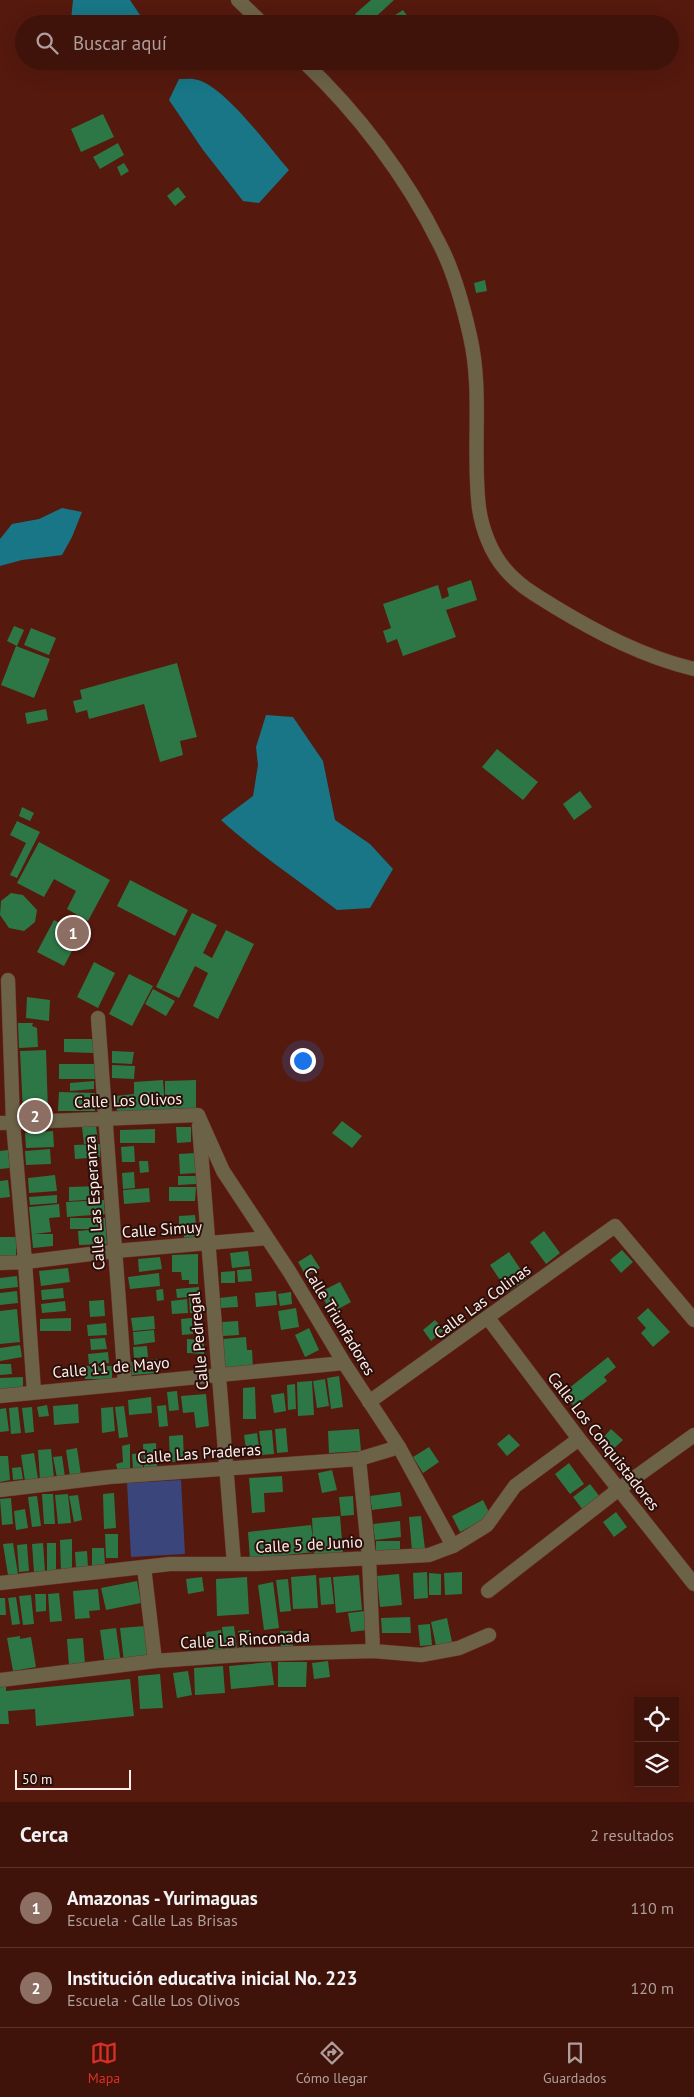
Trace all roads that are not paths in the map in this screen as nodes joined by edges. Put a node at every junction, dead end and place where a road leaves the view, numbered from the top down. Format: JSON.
{"nodes":[{"id":1,"x":238,"y":0,"type":"edge"},
{"id":2,"x":254,"y":15,"type":"edge"},
{"id":3,"x":311,"y":70,"type":"edge"},
{"id":4,"x":694,"y":668,"type":"edge"},
{"id":5,"x":8,"y":980,"type":"dead end"},
{"id":6,"x":98,"y":1018,"type":"dead end"},
{"id":7,"x":198,"y":1115,"type":"junction"},
{"id":8,"x":106,"y":1118,"type":"junction"},
{"id":9,"x":6,"y":1122,"type":"edge"},
{"id":10,"x":267,"y":1238,"type":"junction"},
{"id":11,"x":207,"y":1243,"type":"junction"},
{"id":12,"x":115,"y":1251,"type":"junction"},
{"id":13,"x":25,"y":1262,"type":"junction"},
{"id":14,"x":0,"y":1263,"type":"edge"},
{"id":15,"x":488,"y":1318,"type":"junction"},
{"id":16,"x":694,"y":1320,"type":"edge"},
{"id":17,"x":344,"y":1363,"type":"junction"},
{"id":18,"x":219,"y":1375,"type":"junction"},
{"id":19,"x":124,"y":1384,"type":"junction"},
{"id":20,"x":34,"y":1392,"type":"junction"},
{"id":21,"x":0,"y":1396,"type":"edge"},
{"id":22,"x":369,"y":1402,"type":"junction"},
{"id":23,"x":694,"y":1435,"type":"edge"},
{"id":24,"x":579,"y":1440,"type":"junction"},
{"id":25,"x":399,"y":1447,"type":"junction"},
{"id":26,"x":359,"y":1459,"type":"junction"},
{"id":27,"x":228,"y":1469,"type":"junction"},
{"id":28,"x":619,"y":1489,"type":"junction"},
{"id":29,"x":0,"y":1490,"type":"edge"},
{"id":30,"x":453,"y":1546,"type":"junction"},
{"id":31,"x":369,"y":1558,"type":"junction"},
{"id":32,"x":234,"y":1564,"type":"junction"},
{"id":33,"x":144,"y":1567,"type":"junction"},
{"id":34,"x":0,"y":1583,"type":"edge"},
{"id":35,"x":694,"y":1584,"type":"edge"},
{"id":36,"x":488,"y":1591,"type":"dead end"},
{"id":37,"x":489,"y":1635,"type":"dead end"},
{"id":38,"x":374,"y":1651,"type":"junction"},
{"id":39,"x":155,"y":1661,"type":"junction"},
{"id":40,"x":0,"y":1680,"type":"edge"}],
"edges":[{"from":1,"to":2,"type":"street"},
{"from":3,"to":4,"type":"street"},
{"from":5,"to":9,"type":"street"},
{"from":6,"to":8,"type":"street","name":"Calle Las Esperanza"},
{"from":7,"to":8,"type":"street","name":"Calle Los Olivos"},
{"from":7,"to":10,"type":"street","name":"Calle Triunfadores"},
{"from":7,"to":11,"type":"street","name":"Calle Pedregal"},
{"from":8,"to":9,"type":"street","name":"Calle Los Olivos"},
{"from":8,"to":12,"type":"street","name":"Calle Las Esperanza"},
{"from":9,"to":13,"type":"street"},
{"from":10,"to":11,"type":"street","name":"Calle Simuy"},
{"from":10,"to":17,"type":"street","name":"Calle Triunfadores"},
{"from":11,"to":12,"type":"street","name":"Calle Simuy"},
{"from":11,"to":18,"type":"street","name":"Calle Pedregal"},
{"from":12,"to":13,"type":"street","name":"Calle Simuy"},
{"from":12,"to":19,"type":"street","name":"Calle Las Esperanza"},
{"from":13,"to":14,"type":"street","name":"Calle Simuy"},
{"from":13,"to":20,"type":"street"},
{"from":15,"to":16,"type":"street","name":"Calle Las Colinas"},
{"from":15,"to":22,"type":"street","name":"Calle Las Colinas"},
{"from":15,"to":24,"type":"street","name":"Calle Los Conquistadores"},
{"from":17,"to":18,"type":"street","name":"Calle 11 de Mayo"},
{"from":17,"to":22,"type":"street","name":"Calle Triunfadores"},
{"from":18,"to":19,"type":"street","name":"Calle 11 de Mayo"},
{"from":18,"to":27,"type":"street","name":"Calle Pedregal"},
{"from":19,"to":20,"type":"street","name":"Calle 11 de Mayo"},
{"from":20,"to":21,"type":"street","name":"Calle 11 de Mayo"},
{"from":22,"to":25,"type":"street","name":"Calle Triunfadores"},
{"from":23,"to":28,"type":"street"},
{"from":24,"to":28,"type":"street","name":"Calle Los Conquistadores"},
{"from":24,"to":30,"type":"street","name":"Calle 5 de Junio"},
{"from":25,"to":26,"type":"street","name":"Calle Las Praderas"},
{"from":25,"to":30,"type":"street","name":"Calle Triunfadores"},
{"from":26,"to":27,"type":"street","name":"Calle Las Praderas"},
{"from":26,"to":31,"type":"street"},
{"from":27,"to":29,"type":"street","name":"Calle Las Praderas"},
{"from":27,"to":32,"type":"street","name":"Calle Pedregal"},
{"from":28,"to":35,"type":"street","name":"Calle Los Conquistadores"},
{"from":28,"to":36,"type":"street"},
{"from":30,"to":31,"type":"street","name":"Calle 5 de Junio"},
{"from":31,"to":32,"type":"street","name":"Calle 5 de Junio"},
{"from":31,"to":38,"type":"street"},
{"from":32,"to":33,"type":"street","name":"Calle 5 de Junio"},
{"from":33,"to":34,"type":"street","name":"Calle 5 de Junio"},
{"from":33,"to":39,"type":"street"},
{"from":37,"to":38,"type":"street","name":"Calle La Rinconada"},
{"from":38,"to":39,"type":"street","name":"Calle La Rinconada"},
{"from":39,"to":40,"type":"street","name":"Calle La Rinconada"}]}
